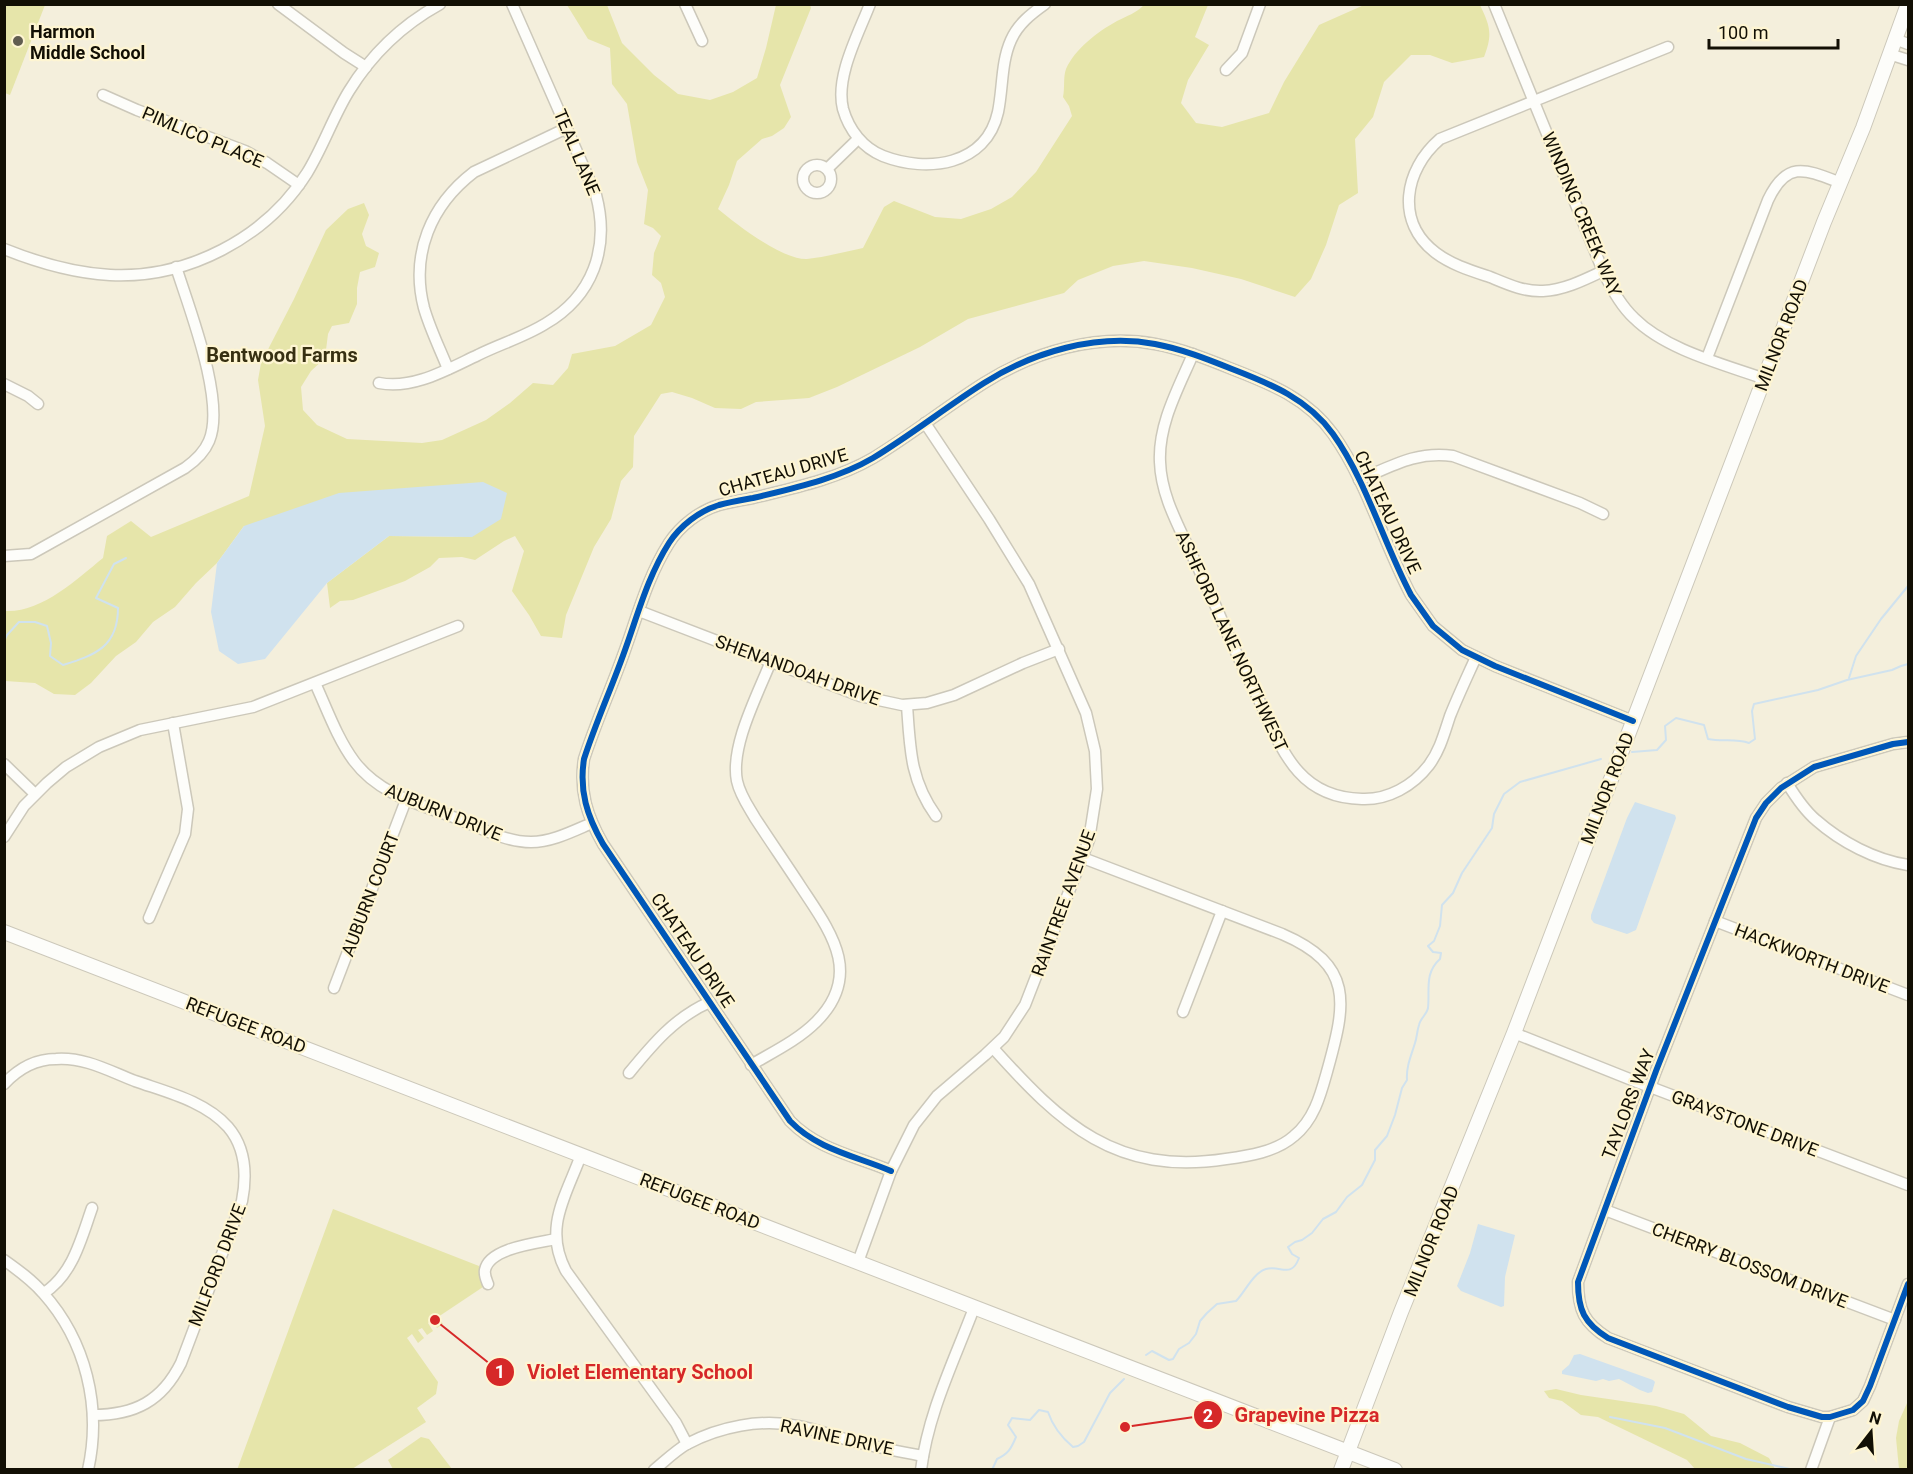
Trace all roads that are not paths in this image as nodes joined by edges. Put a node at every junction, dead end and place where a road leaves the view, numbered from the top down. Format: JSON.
{"nodes":[{"id":1,"x":278,"y":4,"type":"edge"},
{"id":2,"x":440,"y":4,"type":"edge"},
{"id":3,"x":512,"y":4,"type":"edge"},
{"id":4,"x":685,"y":4,"type":"edge"},
{"id":5,"x":870,"y":4,"type":"edge"},
{"id":6,"x":1045,"y":4,"type":"edge"},
{"id":7,"x":1260,"y":4,"type":"edge"},
{"id":8,"x":1494,"y":4,"type":"edge"},
{"id":9,"x":1908,"y":4,"type":"edge"},
{"id":10,"x":1895,"y":39,"type":"junction"},
{"id":11,"x":702,"y":41,"type":"dead end"},
{"id":12,"x":1908,"y":44,"type":"edge"},
{"id":13,"x":1668,"y":46,"type":"dead end"},
{"id":14,"x":1889,"y":54,"type":"junction"},
{"id":15,"x":1908,"y":60,"type":"edge"},
{"id":16,"x":366,"y":67,"type":"junction"},
{"id":17,"x":1226,"y":70,"type":"dead end"},
{"id":18,"x":104,"y":95,"type":"dead end"},
{"id":19,"x":1534,"y":100,"type":"junction"},
{"id":20,"x":567,"y":128,"type":"junction"},
{"id":21,"x":858,"y":139,"type":"junction"},
{"id":22,"x":827,"y":169,"type":"dead end"},
{"id":23,"x":1841,"y":183,"type":"junction"},
{"id":24,"x":299,"y":185,"type":"junction"},
{"id":25,"x":4,"y":249,"type":"edge"},
{"id":26,"x":176,"y":267,"type":"junction"},
{"id":27,"x":1603,"y":271,"type":"junction"},
{"id":28,"x":1193,"y":354,"type":"junction"},
{"id":29,"x":1707,"y":358,"type":"junction"},
{"id":30,"x":448,"y":369,"type":"junction"},
{"id":31,"x":1764,"y":379,"type":"junction"},
{"id":32,"x":379,"y":383,"type":"dead end"},
{"id":33,"x":4,"y":384,"type":"edge"},
{"id":34,"x":38,"y":404,"type":"dead end"},
{"id":35,"x":925,"y":423,"type":"junction"},
{"id":36,"x":1359,"y":480,"type":"junction"},
{"id":37,"x":1602,"y":514,"type":"dead end"},
{"id":38,"x":4,"y":556,"type":"edge"},
{"id":39,"x":639,"y":611,"type":"junction"},
{"id":40,"x":458,"y":626,"type":"dead end"},
{"id":41,"x":1059,"y":649,"type":"junction"},
{"id":42,"x":1476,"y":657,"type":"junction"},
{"id":43,"x":771,"y":661,"type":"junction"},
{"id":44,"x":315,"y":683,"type":"junction"},
{"id":45,"x":907,"y":705,"type":"junction"},
{"id":46,"x":1633,"y":721,"type":"junction"},
{"id":47,"x":173,"y":723,"type":"junction"},
{"id":48,"x":1908,"y":742,"type":"edge"},
{"id":49,"x":4,"y":764,"type":"edge"},
{"id":50,"x":1787,"y":783,"type":"junction"},
{"id":51,"x":35,"y":794,"type":"junction"},
{"id":52,"x":406,"y":800,"type":"junction"},
{"id":53,"x":936,"y":816,"type":"dead end"},
{"id":54,"x":592,"y":823,"type":"junction"},
{"id":55,"x":4,"y":837,"type":"edge"},
{"id":56,"x":1083,"y":858,"type":"junction"},
{"id":57,"x":1908,"y":865,"type":"edge"},
{"id":58,"x":1222,"y":911,"type":"junction"},
{"id":59,"x":149,"y":918,"type":"dead end"},
{"id":60,"x":1715,"y":921,"type":"junction"},
{"id":61,"x":4,"y":932,"type":"edge"},
{"id":62,"x":334,"y":988,"type":"dead end"},
{"id":63,"x":1908,"y":995,"type":"edge"},
{"id":64,"x":710,"y":1002,"type":"junction"},
{"id":65,"x":1183,"y":1012,"type":"dead end"},
{"id":66,"x":1514,"y":1033,"type":"junction"},
{"id":67,"x":993,"y":1048,"type":"junction"},
{"id":68,"x":751,"y":1065,"type":"junction"},
{"id":69,"x":629,"y":1073,"type":"dead end"},
{"id":70,"x":4,"y":1084,"type":"edge"},
{"id":71,"x":1650,"y":1087,"type":"junction"},
{"id":72,"x":581,"y":1155,"type":"junction"},
{"id":73,"x":891,"y":1171,"type":"junction"},
{"id":74,"x":1908,"y":1185,"type":"edge"},
{"id":75,"x":92,"y":1208,"type":"dead end"},
{"id":76,"x":1605,"y":1210,"type":"junction"},
{"id":77,"x":555,"y":1239,"type":"junction"},
{"id":78,"x":4,"y":1260,"type":"edge"},
{"id":79,"x":858,"y":1262,"type":"junction"},
{"id":80,"x":488,"y":1284,"type":"dead end"},
{"id":81,"x":1908,"y":1284,"type":"edge"},
{"id":82,"x":44,"y":1293,"type":"junction"},
{"id":83,"x":974,"y":1308,"type":"junction"},
{"id":84,"x":1895,"y":1320,"type":"junction"},
{"id":85,"x":93,"y":1415,"type":"junction"},
{"id":86,"x":1830,"y":1418,"type":"junction"},
{"id":87,"x":687,"y":1444,"type":"junction"},
{"id":88,"x":1348,"y":1451,"type":"junction"},
{"id":89,"x":922,"y":1456,"type":"junction"},
{"id":90,"x":1812,"y":1467,"type":"edge"},
{"id":91,"x":88,"y":1470,"type":"edge"},
{"id":92,"x":654,"y":1470,"type":"edge"},
{"id":93,"x":921,"y":1470,"type":"edge"},
{"id":94,"x":1341,"y":1470,"type":"edge"},
{"id":95,"x":1395,"y":1470,"type":"edge"}],
"edges":[{"from":1,"to":16,"type":"street"},
{"from":2,"to":16,"type":"street"},
{"from":3,"to":20,"type":"street","name":"TEAL LANE"},
{"from":4,"to":11,"type":"street"},
{"from":5,"to":21,"type":"street"},
{"from":6,"to":21,"type":"street"},
{"from":7,"to":17,"type":"street"},
{"from":8,"to":19,"type":"street","name":"WINDING CREEK WAY"},
{"from":9,"to":10,"type":"main road","name":"MILNOR ROAD"},
{"from":10,"to":12,"type":"street"},
{"from":10,"to":14,"type":"main road","name":"MILNOR ROAD"},
{"from":13,"to":19,"type":"street"},
{"from":14,"to":15,"type":"street"},
{"from":14,"to":23,"type":"main road","name":"MILNOR ROAD"},
{"from":16,"to":24,"type":"street"},
{"from":18,"to":24,"type":"street","name":"PIMLICO PLACE"},
{"from":19,"to":27,"type":"street","name":"WINDING CREEK WAY"},
{"from":19,"to":27,"type":"street"},
{"from":20,"to":30,"type":"street"},
{"from":20,"to":30,"type":"street","name":"TEAL LANE"},
{"from":21,"to":22,"type":"street"},
{"from":23,"to":29,"type":"street"},
{"from":23,"to":31,"type":"main road","name":"MILNOR ROAD"},
{"from":24,"to":26,"type":"street"},
{"from":25,"to":26,"type":"street"},
{"from":26,"to":38,"type":"street"},
{"from":27,"to":29,"type":"street","name":"WINDING CREEK WAY"},
{"from":28,"to":35,"type":"street","name":"CHATEAU DRIVE"},
{"from":28,"to":36,"type":"street","name":"CHATEAU DRIVE"},
{"from":28,"to":42,"type":"street","name":"ASHFORD LANE NORTHWEST"},
{"from":29,"to":31,"type":"street","name":"WINDING CREEK WAY"},
{"from":30,"to":32,"type":"street","name":"TEAL LANE"},
{"from":31,"to":46,"type":"main road","name":"MILNOR ROAD"},
{"from":33,"to":34,"type":"street"},
{"from":35,"to":39,"type":"street","name":"CHATEAU DRIVE"},
{"from":35,"to":41,"type":"street","name":"RAINTREE AVENUE"},
{"from":36,"to":37,"type":"street"},
{"from":36,"to":42,"type":"street","name":"CHATEAU DRIVE"},
{"from":39,"to":43,"type":"street","name":"SHENANDOAH DRIVE"},
{"from":39,"to":54,"type":"street","name":"CHATEAU DRIVE"},
{"from":40,"to":44,"type":"street"},
{"from":41,"to":45,"type":"street","name":"SHENANDOAH DRIVE"},
{"from":41,"to":56,"type":"street","name":"RAINTREE AVENUE"},
{"from":42,"to":46,"type":"street","name":"CHATEAU DRIVE"},
{"from":43,"to":45,"type":"street","name":"SHENANDOAH DRIVE"},
{"from":43,"to":68,"type":"street"},
{"from":44,"to":47,"type":"street"},
{"from":44,"to":52,"type":"street","name":"AUBURN DRIVE"},
{"from":45,"to":53,"type":"street"},
{"from":46,"to":66,"type":"main road","name":"MILNOR ROAD"},
{"from":47,"to":51,"type":"street"},
{"from":47,"to":59,"type":"street"},
{"from":48,"to":50,"type":"street","name":"TAYLORS WAY"},
{"from":49,"to":51,"type":"street"},
{"from":50,"to":57,"type":"street"},
{"from":50,"to":60,"type":"street","name":"TAYLORS WAY"},
{"from":51,"to":55,"type":"street"},
{"from":52,"to":54,"type":"street","name":"AUBURN DRIVE"},
{"from":52,"to":62,"type":"street","name":"AUBURN COURT"},
{"from":54,"to":64,"type":"street","name":"CHATEAU DRIVE"},
{"from":56,"to":58,"type":"street"},
{"from":56,"to":67,"type":"street","name":"RAINTREE AVENUE"},
{"from":58,"to":65,"type":"street"},
{"from":58,"to":67,"type":"street"},
{"from":60,"to":63,"type":"street","name":"HACKWORTH DRIVE"},
{"from":60,"to":71,"type":"street","name":"TAYLORS WAY"},
{"from":61,"to":72,"type":"main road","name":"REFUGEE ROAD"},
{"from":64,"to":68,"type":"street","name":"CHATEAU DRIVE"},
{"from":64,"to":69,"type":"street"},
{"from":66,"to":71,"type":"street","name":"GRAYSTONE DRIVE"},
{"from":66,"to":88,"type":"main road","name":"MILNOR ROAD"},
{"from":67,"to":73,"type":"street","name":"RAINTREE AVENUE"},
{"from":68,"to":73,"type":"street","name":"CHATEAU DRIVE"},
{"from":70,"to":85,"type":"street","name":"MILFORD DRIVE"},
{"from":71,"to":74,"type":"street","name":"GRAYSTONE DRIVE"},
{"from":71,"to":76,"type":"street","name":"TAYLORS WAY"},
{"from":72,"to":77,"type":"street"},
{"from":72,"to":79,"type":"main road","name":"REFUGEE ROAD"},
{"from":73,"to":79,"type":"street","name":"RAINTREE AVENUE"},
{"from":75,"to":82,"type":"street"},
{"from":76,"to":84,"type":"street","name":"CHERRY BLOSSOM DRIVE"},
{"from":76,"to":86,"type":"street","name":"TAYLORS WAY"},
{"from":77,"to":80,"type":"street"},
{"from":77,"to":87,"type":"street"},
{"from":78,"to":82,"type":"street"},
{"from":79,"to":83,"type":"main road","name":"REFUGEE ROAD"},
{"from":81,"to":84,"type":"street"},
{"from":82,"to":85,"type":"street"},
{"from":83,"to":88,"type":"main road","name":"REFUGEE ROAD"},
{"from":83,"to":89,"type":"street"},
{"from":84,"to":86,"type":"street"},
{"from":85,"to":91,"type":"street"},
{"from":86,"to":90,"type":"street"},
{"from":87,"to":89,"type":"street","name":"RAVINE DRIVE"},
{"from":87,"to":92,"type":"street","name":"RAVINE DRIVE"},
{"from":88,"to":94,"type":"main road","name":"MILNOR ROAD"},
{"from":88,"to":95,"type":"main road","name":"REFUGEE ROAD"},
{"from":89,"to":93,"type":"street"}]}
